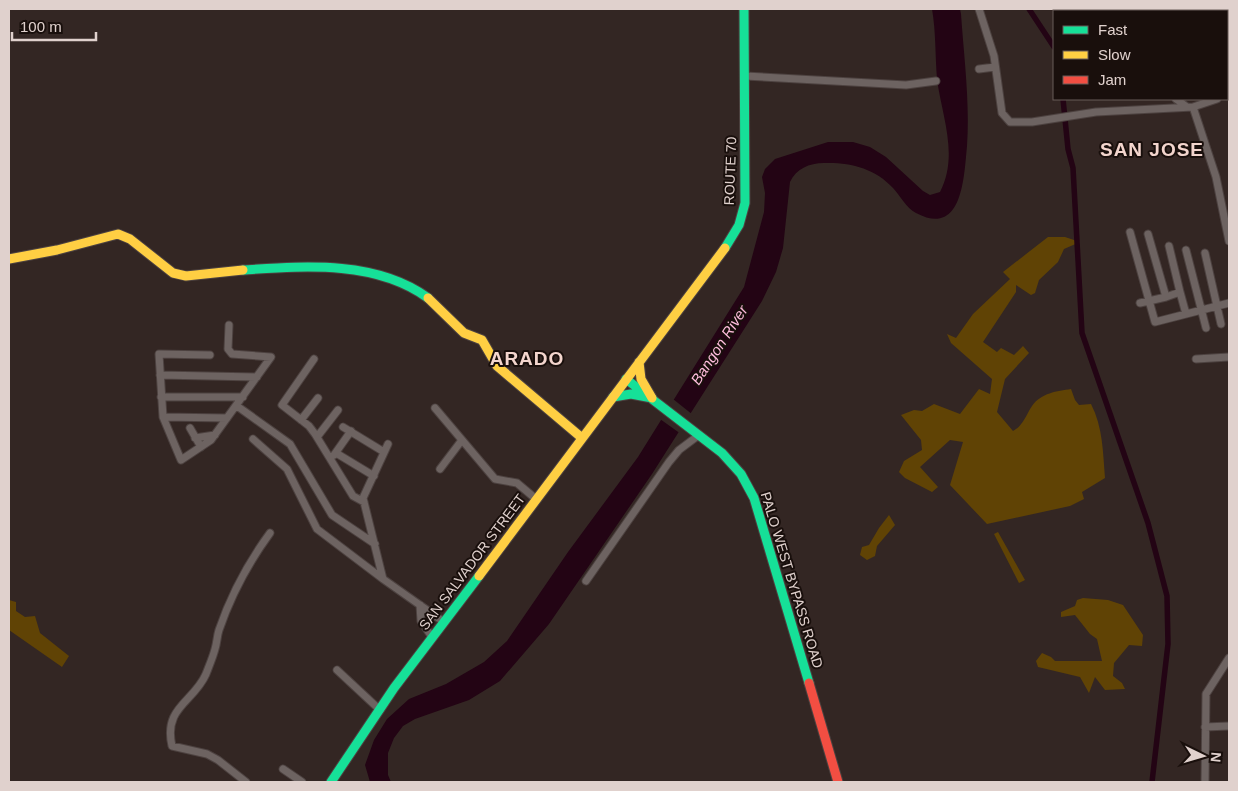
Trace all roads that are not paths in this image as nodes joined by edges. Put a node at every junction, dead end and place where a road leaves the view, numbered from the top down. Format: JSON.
{"nodes":[{"id":1,"x":744,"y":9,"type":"edge"},
{"id":2,"x":979,"y":9,"type":"edge"},
{"id":3,"x":1228,"y":9,"type":"edge"},
{"id":4,"x":1229,"y":13,"type":"edge"},
{"id":5,"x":996,"y":67,"type":"junction"},
{"id":6,"x":979,"y":69,"type":"dead end"},
{"id":7,"x":745,"y":76,"type":"junction"},
{"id":8,"x":936,"y":81,"type":"dead end"},
{"id":9,"x":1178,"y":100,"type":"edge"},
{"id":10,"x":1214,"y":100,"type":"edge"},
{"id":11,"x":1190,"y":107,"type":"junction"},
{"id":12,"x":1130,"y":232,"type":"dead end"},
{"id":13,"x":1148,"y":234,"type":"dead end"},
{"id":14,"x":1229,"y":237,"type":"edge"},
{"id":15,"x":1168,"y":246,"type":"dead end"},
{"id":16,"x":1186,"y":250,"type":"dead end"},
{"id":17,"x":1204,"y":253,"type":"dead end"},
{"id":18,"x":9,"y":259,"type":"edge"},
{"id":19,"x":1180,"y":292,"type":"junction"},
{"id":20,"x":1166,"y":297,"type":"junction"},
{"id":21,"x":1149,"y":301,"type":"junction"},
{"id":22,"x":1140,"y":303,"type":"dead end"},
{"id":23,"x":1229,"y":303,"type":"edge"},
{"id":24,"x":1216,"y":306,"type":"junction"},
{"id":25,"x":1201,"y":310,"type":"junction"},
{"id":26,"x":1186,"y":314,"type":"junction"},
{"id":27,"x":1221,"y":324,"type":"dead end"},
{"id":28,"x":229,"y":325,"type":"dead end"},
{"id":29,"x":1206,"y":328,"type":"dead end"},
{"id":30,"x":210,"y":355,"type":"dead end"},
{"id":31,"x":1229,"y":357,"type":"edge"},
{"id":32,"x":1196,"y":358,"type":"dead end"},
{"id":33,"x":314,"y":359,"type":"dead end"},
{"id":34,"x":639,"y":362,"type":"junction"},
{"id":35,"x":160,"y":375,"type":"junction"},
{"id":36,"x":257,"y":377,"type":"junction"},
{"id":37,"x":626,"y":379,"type":"junction"},
{"id":38,"x":161,"y":396,"type":"junction"},
{"id":39,"x":242,"y":397,"type":"junction"},
{"id":40,"x":612,"y":397,"type":"junction"},
{"id":41,"x":318,"y":398,"type":"dead end"},
{"id":42,"x":656,"y":401,"type":"junction"},
{"id":43,"x":237,"y":406,"type":"junction"},
{"id":44,"x":435,"y":408,"type":"dead end"},
{"id":45,"x":338,"y":410,"type":"dead end"},
{"id":46,"x":163,"y":417,"type":"junction"},
{"id":47,"x":227,"y":418,"type":"junction"},
{"id":48,"x":301,"y":420,"type":"junction"},
{"id":49,"x":343,"y":427,"type":"dead end"},
{"id":50,"x":190,"y":428,"type":"dead end"},
{"id":51,"x":351,"y":431,"type":"junction"},
{"id":52,"x":697,"y":433,"type":"junction"},
{"id":53,"x":215,"y":436,"type":"junction"},
{"id":54,"x":317,"y":437,"type":"junction"},
{"id":55,"x":195,"y":438,"type":"junction"},
{"id":56,"x":582,"y":438,"type":"junction"},
{"id":57,"x":253,"y":439,"type":"dead end"},
{"id":58,"x":462,"y":440,"type":"junction"},
{"id":59,"x":388,"y":444,"type":"dead end"},
{"id":60,"x":201,"y":447,"type":"junction"},
{"id":61,"x":384,"y":452,"type":"junction"},
{"id":62,"x":336,"y":454,"type":"junction"},
{"id":63,"x":330,"y":459,"type":"junction"},
{"id":64,"x":440,"y":469,"type":"dead end"},
{"id":65,"x":374,"y":476,"type":"junction"},
{"id":66,"x":536,"y":499,"type":"junction"},
{"id":67,"x":364,"y":502,"type":"junction"},
{"id":68,"x":270,"y":533,"type":"dead end"},
{"id":69,"x":375,"y":544,"type":"junction"},
{"id":70,"x":383,"y":579,"type":"junction"},
{"id":71,"x":586,"y":581,"type":"dead end"},
{"id":72,"x":420,"y":605,"type":"junction"},
{"id":73,"x":444,"y":622,"type":"junction"},
{"id":74,"x":432,"y":638,"type":"junction"},
{"id":75,"x":1229,"y":658,"type":"edge"},
{"id":76,"x":337,"y":670,"type":"dead end"},
{"id":77,"x":380,"y":710,"type":"junction"},
{"id":78,"x":1205,"y":726,"type":"junction"},
{"id":79,"x":1229,"y":726,"type":"edge"},
{"id":80,"x":283,"y":769,"type":"dead end"},
{"id":81,"x":246,"y":782,"type":"edge"},
{"id":82,"x":302,"y":782,"type":"edge"},
{"id":83,"x":331,"y":782,"type":"edge"},
{"id":84,"x":838,"y":782,"type":"edge"},
{"id":85,"x":1206,"y":782,"type":"edge"}],
"edges":[{"from":1,"to":7,"type":"main road","name":"ROUTE 70"},
{"from":2,"to":5,"type":"street"},
{"from":3,"to":4,"type":"street"},
{"from":5,"to":6,"type":"street"},
{"from":5,"to":11,"type":"street"},
{"from":7,"to":8,"type":"street"},
{"from":7,"to":34,"type":"main road","name":"ROUTE 70"},
{"from":9,"to":11,"type":"street"},
{"from":10,"to":11,"type":"street"},
{"from":11,"to":14,"type":"street"},
{"from":12,"to":21,"type":"street"},
{"from":13,"to":20,"type":"street"},
{"from":15,"to":19,"type":"street"},
{"from":16,"to":25,"type":"street"},
{"from":17,"to":24,"type":"street"},
{"from":18,"to":56,"type":"main road"},
{"from":19,"to":20,"type":"street"},
{"from":19,"to":26,"type":"street"},
{"from":20,"to":21,"type":"street"},
{"from":21,"to":22,"type":"street"},
{"from":21,"to":26,"type":"street"},
{"from":23,"to":24,"type":"street"},
{"from":24,"to":25,"type":"street"},
{"from":24,"to":27,"type":"street"},
{"from":25,"to":26,"type":"street"},
{"from":25,"to":29,"type":"street"},
{"from":28,"to":36,"type":"street"},
{"from":30,"to":35,"type":"street"},
{"from":31,"to":32,"type":"street"},
{"from":33,"to":48,"type":"street"},
{"from":34,"to":37,"type":"main road","name":"SAN SALVADOR STREET"},
{"from":34,"to":42,"type":"main road"},
{"from":35,"to":36,"type":"street"},
{"from":35,"to":38,"type":"street"},
{"from":36,"to":39,"type":"street"},
{"from":37,"to":40,"type":"main road","name":"SAN SALVADOR STREET"},
{"from":37,"to":42,"type":"main road","name":"PALO WEST BYPASS ROAD"},
{"from":38,"to":39,"type":"street"},
{"from":38,"to":46,"type":"street"},
{"from":39,"to":43,"type":"street"},
{"from":40,"to":42,"type":"main road"},
{"from":40,"to":56,"type":"main road","name":"SAN SALVADOR STREET"},
{"from":41,"to":48,"type":"street"},
{"from":42,"to":52,"type":"main road","name":"PALO WEST BYPASS ROAD"},
{"from":43,"to":47,"type":"street"},
{"from":43,"to":69,"type":"street"},
{"from":44,"to":58,"type":"street"},
{"from":45,"to":54,"type":"street"},
{"from":46,"to":47,"type":"street"},
{"from":46,"to":60,"type":"street"},
{"from":47,"to":53,"type":"street"},
{"from":48,"to":54,"type":"street"},
{"from":49,"to":51,"type":"street"},
{"from":50,"to":55,"type":"street"},
{"from":51,"to":61,"type":"street"},
{"from":51,"to":62,"type":"street"},
{"from":52,"to":71,"type":"street"},
{"from":52,"to":84,"type":"main road","name":"PALO WEST BYPASS ROAD"},
{"from":53,"to":55,"type":"street"},
{"from":53,"to":60,"type":"street"},
{"from":54,"to":63,"type":"street"},
{"from":55,"to":60,"type":"street"},
{"from":56,"to":66,"type":"main road","name":"SAN SALVADOR STREET"},
{"from":57,"to":70,"type":"street"},
{"from":58,"to":64,"type":"street"},
{"from":58,"to":66,"type":"street"},
{"from":59,"to":61,"type":"street"},
{"from":61,"to":65,"type":"street"},
{"from":62,"to":63,"type":"street"},
{"from":62,"to":65,"type":"street"},
{"from":63,"to":67,"type":"street"},
{"from":65,"to":67,"type":"street"},
{"from":66,"to":73,"type":"main road","name":"SAN SALVADOR STREET"},
{"from":67,"to":69,"type":"street"},
{"from":68,"to":81,"type":"street"},
{"from":69,"to":70,"type":"street"},
{"from":70,"to":72,"type":"street"},
{"from":72,"to":73,"type":"street"},
{"from":72,"to":74,"type":"street"},
{"from":73,"to":74,"type":"main road","name":"SAN SALVADOR STREET"},
{"from":74,"to":77,"type":"main road","name":"SAN SALVADOR STREET"},
{"from":75,"to":78,"type":"street"},
{"from":76,"to":77,"type":"street"},
{"from":77,"to":83,"type":"main road","name":"SAN SALVADOR STREET"},
{"from":78,"to":79,"type":"street"},
{"from":78,"to":85,"type":"street"},
{"from":80,"to":82,"type":"street"}]}
